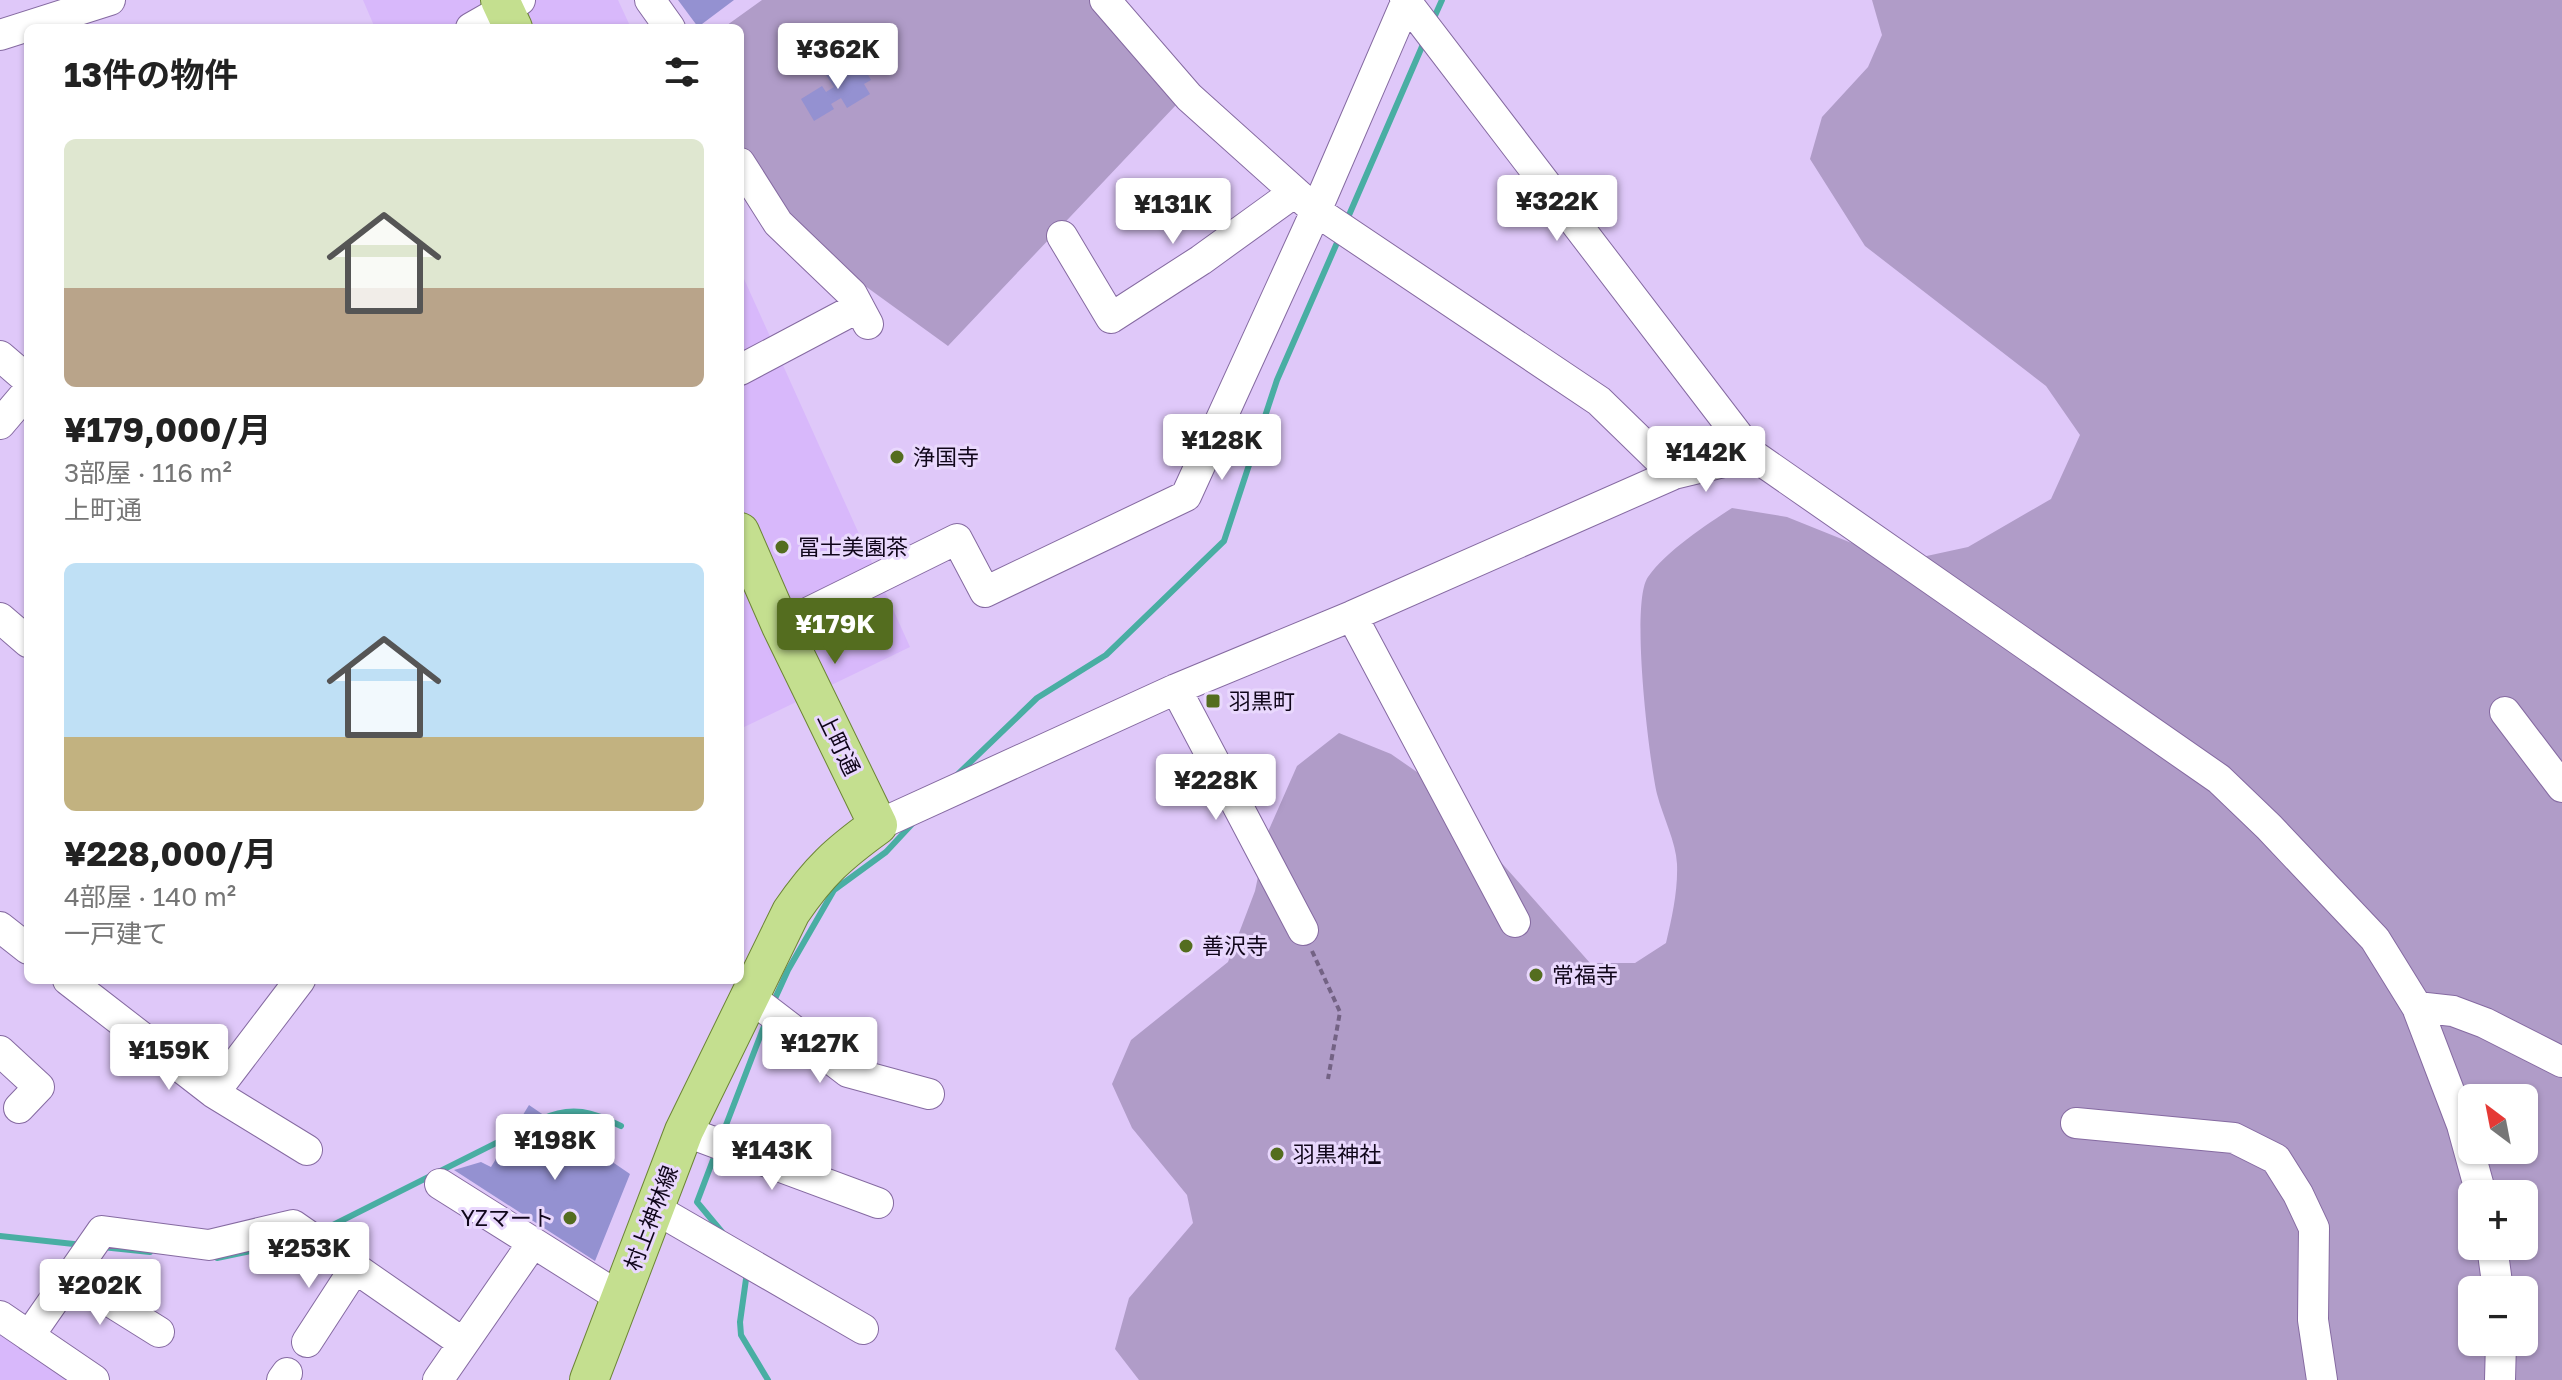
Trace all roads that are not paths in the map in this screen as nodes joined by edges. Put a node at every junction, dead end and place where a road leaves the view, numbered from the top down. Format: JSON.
{"nodes":[{"id":1,"x":110,"y":0,"type":"edge"},
{"id":2,"x":650,"y":0,"type":"edge"},
{"id":3,"x":1105,"y":0,"type":"edge"},
{"id":4,"x":1406,"y":1,"type":"edge"},
{"id":5,"x":510,"y":9,"type":"edge"},
{"id":6,"x":33,"y":17,"type":"edge"},
{"id":7,"x":479,"y":24,"type":"edge"},
{"id":8,"x":667,"y":24,"type":"edge"},
{"id":9,"x":0,"y":35,"type":"edge"},
{"id":10,"x":744,"y":169,"type":"edge"},
{"id":11,"x":1305,"y":202,"type":"junction"},
{"id":12,"x":1062,"y":236,"type":"dead end"},
{"id":13,"x":0,"y":356,"type":"edge"},
{"id":14,"x":744,"y":368,"type":"edge"},
{"id":15,"x":24,"y":377,"type":"edge"},
{"id":16,"x":24,"y":396,"type":"edge"},
{"id":17,"x":0,"y":424,"type":"edge"},
{"id":18,"x":1753,"y":455,"type":"junction"},
{"id":19,"x":1674,"y":474,"type":"junction"},
{"id":20,"x":744,"y":541,"type":"edge"},
{"id":21,"x":1352,"y":616,"type":"junction"},
{"id":22,"x":0,"y":618,"type":"edge"},
{"id":23,"x":781,"y":626,"type":"junction"},
{"id":24,"x":24,"y":639,"type":"edge"},
{"id":25,"x":1176,"y":689,"type":"junction"},
{"id":26,"x":2505,"y":712,"type":"dead end"},
{"id":27,"x":2562,"y":787,"type":"edge"},
{"id":28,"x":878,"y":825,"type":"junction"},
{"id":29,"x":1515,"y":922,"type":"dead end"},
{"id":30,"x":0,"y":927,"type":"edge"},
{"id":31,"x":1303,"y":930,"type":"road end"},
{"id":32,"x":24,"y":946,"type":"edge"},
{"id":33,"x":73,"y":984,"type":"edge"},
{"id":34,"x":297,"y":984,"type":"edge"},
{"id":35,"x":750,"y":997,"type":"junction"},
{"id":36,"x":2417,"y":1007,"type":"junction"},
{"id":37,"x":0,"y":1051,"type":"edge"},
{"id":38,"x":2562,"y":1062,"type":"edge"},
{"id":39,"x":214,"y":1093,"type":"junction"},
{"id":40,"x":929,"y":1094,"type":"dead end"},
{"id":41,"x":19,"y":1108,"type":"dead end"},
{"id":42,"x":2076,"y":1123,"type":"dead end"},
{"id":43,"x":684,"y":1131,"type":"junction"},
{"id":44,"x":307,"y":1150,"type":"dead end"},
{"id":45,"x":2477,"y":1180,"type":"edge"},
{"id":46,"x":440,"y":1184,"type":"dead end"},
{"id":47,"x":878,"y":1203,"type":"dead end"},
{"id":48,"x":654,"y":1208,"type":"junction"},
{"id":49,"x":532,"y":1244,"type":"junction"},
{"id":50,"x":355,"y":1268,"type":"junction"},
{"id":51,"x":71,"y":1277,"type":"junction"},
{"id":52,"x":621,"y":1298,"type":"junction"},
{"id":53,"x":0,"y":1316,"type":"edge"},
{"id":54,"x":863,"y":1329,"type":"dead end"},
{"id":55,"x":159,"y":1332,"type":"dead end"},
{"id":56,"x":29,"y":1336,"type":"junction"},
{"id":57,"x":307,"y":1342,"type":"dead end"},
{"id":58,"x":463,"y":1343,"type":"junction"},
{"id":59,"x":2501,"y":1356,"type":"edge"},
{"id":60,"x":94,"y":1380,"type":"edge"},
{"id":61,"x":438,"y":1380,"type":"edge"},
{"id":62,"x":589,"y":1380,"type":"edge"},
{"id":63,"x":2322,"y":1380,"type":"edge"},
{"id":64,"x":2500,"y":1380,"type":"edge"}],
"edges":[{"from":1,"to":6,"type":"street"},
{"from":2,"to":8,"type":"street"},
{"from":3,"to":11,"type":"street"},
{"from":4,"to":11,"type":"street"},
{"from":4,"to":18,"type":"street"},
{"from":5,"to":7,"type":"street"},
{"from":6,"to":9,"type":"street"},
{"from":10,"to":14,"type":"street"},
{"from":11,"to":12,"type":"street"},
{"from":11,"to":19,"type":"street"},
{"from":11,"to":23,"type":"street"},
{"from":13,"to":15,"type":"street"},
{"from":16,"to":17,"type":"street"},
{"from":18,"to":19,"type":"street"},
{"from":18,"to":36,"type":"street"},
{"from":19,"to":21,"type":"street"},
{"from":20,"to":23,"type":"main road","name":"上町通"},
{"from":21,"to":25,"type":"street"},
{"from":21,"to":29,"type":"street"},
{"from":22,"to":24,"type":"street"},
{"from":23,"to":28,"type":"main road","name":"上町通"},
{"from":25,"to":28,"type":"street"},
{"from":25,"to":31,"type":"street"},
{"from":26,"to":27,"type":"street"},
{"from":28,"to":35,"type":"main road","name":"村上神林線"},
{"from":30,"to":32,"type":"street"},
{"from":33,"to":39,"type":"street"},
{"from":34,"to":39,"type":"street"},
{"from":35,"to":40,"type":"street"},
{"from":35,"to":43,"type":"main road","name":"村上神林線"},
{"from":36,"to":38,"type":"street"},
{"from":36,"to":45,"type":"street"},
{"from":37,"to":41,"type":"street"},
{"from":39,"to":44,"type":"street"},
{"from":42,"to":63,"type":"street"},
{"from":43,"to":47,"type":"street"},
{"from":43,"to":48,"type":"main road","name":"村上神林線"},
{"from":46,"to":49,"type":"street"},
{"from":48,"to":52,"type":"main road","name":"村上神林線"},
{"from":48,"to":54,"type":"street"},
{"from":49,"to":52,"type":"street"},
{"from":49,"to":58,"type":"street"},
{"from":50,"to":51,"type":"street"},
{"from":50,"to":57,"type":"street"},
{"from":50,"to":58,"type":"street"},
{"from":51,"to":55,"type":"street"},
{"from":51,"to":56,"type":"street"},
{"from":52,"to":62,"type":"main road","name":"村上神林線"},
{"from":53,"to":56,"type":"street"},
{"from":56,"to":60,"type":"street"},
{"from":58,"to":61,"type":"street"},
{"from":59,"to":64,"type":"street"}]}
